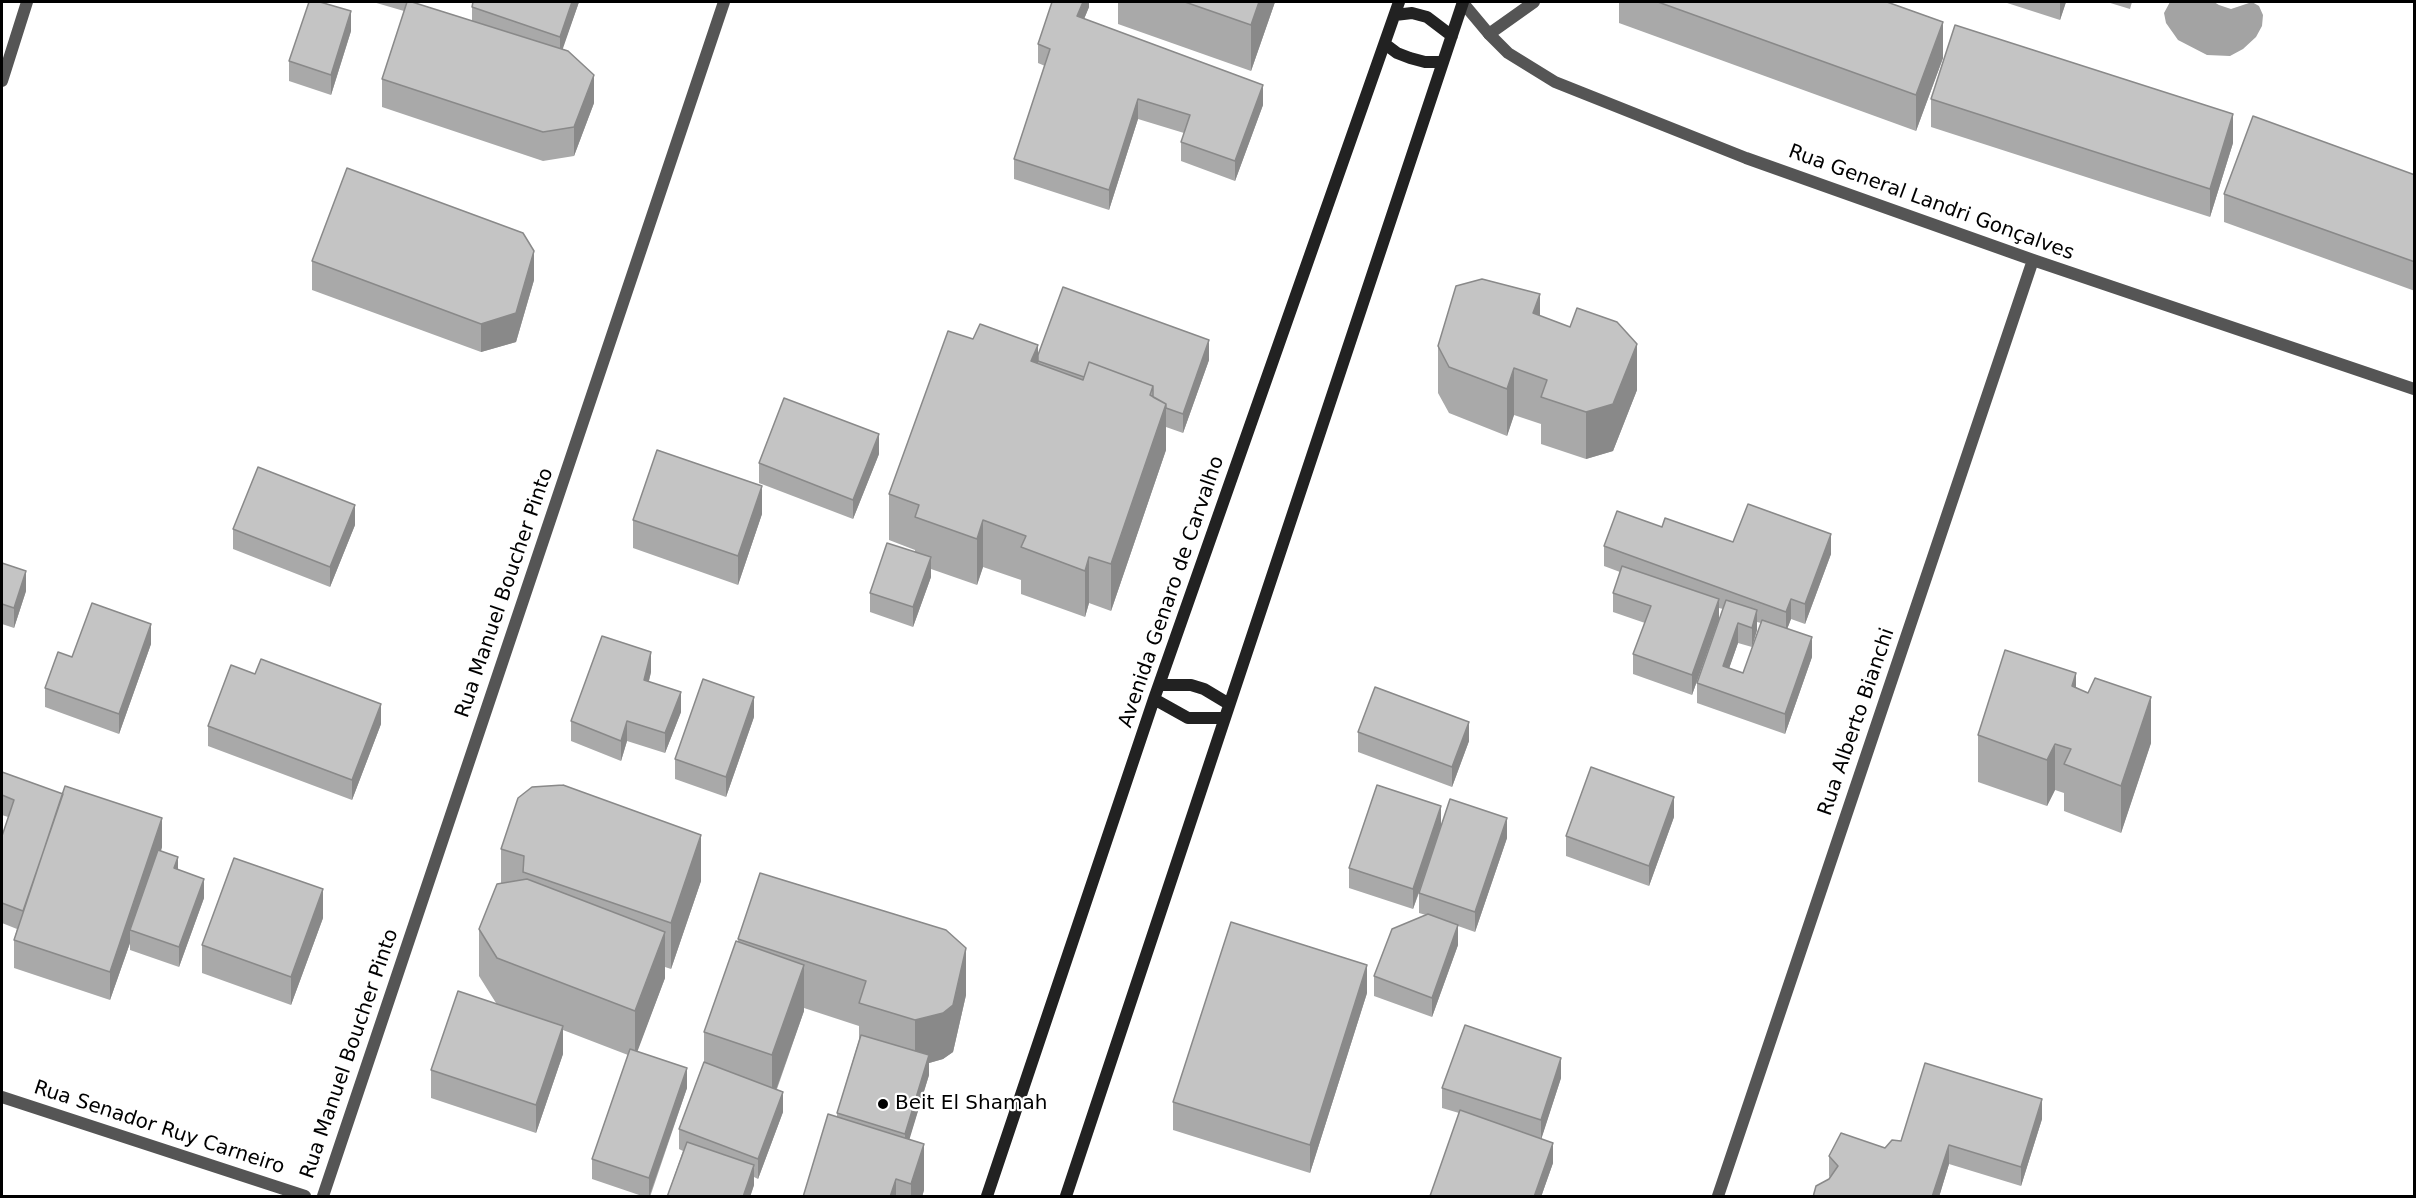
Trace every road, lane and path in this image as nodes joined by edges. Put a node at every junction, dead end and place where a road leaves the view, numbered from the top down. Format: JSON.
{"nodes":[{"id":1,"x":27,"y":2,"type":"edge"},
{"id":2,"x":724,"y":2,"type":"edge"},
{"id":3,"x":1399,"y":2,"type":"edge"},
{"id":4,"x":1463,"y":2,"type":"edge"},
{"id":5,"x":1534,"y":2,"type":"edge"},
{"id":6,"x":1395,"y":15,"type":"junction"},
{"id":7,"x":1489,"y":34,"type":"junction"},
{"id":8,"x":1452,"y":36,"type":"junction"},
{"id":9,"x":1385,"y":45,"type":"junction"},
{"id":10,"x":1443,"y":62,"type":"junction"},
{"id":11,"x":2,"y":81,"type":"edge"},
{"id":12,"x":2033,"y":260,"type":"junction"},
{"id":13,"x":2415,"y":389,"type":"edge"},
{"id":14,"x":1159,"y":685,"type":"junction"},
{"id":15,"x":1154,"y":699,"type":"junction"},
{"id":16,"x":1228,"y":704,"type":"junction"},
{"id":17,"x":1223,"y":718,"type":"junction"},
{"id":18,"x":2,"y":1097,"type":"edge"},
{"id":19,"x":305,"y":1197,"type":"edge"},
{"id":20,"x":323,"y":1197,"type":"edge"},
{"id":21,"x":987,"y":1197,"type":"edge"},
{"id":22,"x":1066,"y":1197,"type":"edge"},
{"id":23,"x":1718,"y":1197,"type":"edge"}],
"edges":[{"from":1,"to":11,"type":"street"},
{"from":2,"to":20,"type":"street","name":"Rua Manuel Boucher Pinto"},
{"from":3,"to":6,"type":"street","name":"Avenida Genaro de Carvalho"},
{"from":4,"to":7,"type":"street","name":"Rua General Landri Gonçalves"},
{"from":4,"to":8,"type":"street"},
{"from":5,"to":7,"type":"street"},
{"from":6,"to":8,"type":"street"},
{"from":6,"to":9,"type":"street","name":"Avenida Genaro de Carvalho"},
{"from":7,"to":12,"type":"street","name":"Rua General Landri Gonçalves"},
{"from":8,"to":10,"type":"street"},
{"from":9,"to":10,"type":"street"},
{"from":9,"to":14,"type":"street","name":"Avenida Genaro de Carvalho"},
{"from":10,"to":16,"type":"street"},
{"from":12,"to":13,"type":"street","name":"Rua General Landri Gonçalves"},
{"from":12,"to":23,"type":"street","name":"Rua Alberto Bianchi"},
{"from":14,"to":15,"type":"street","name":"Avenida Genaro de Carvalho"},
{"from":14,"to":16,"type":"street"},
{"from":15,"to":17,"type":"street"},
{"from":15,"to":21,"type":"street","name":"Avenida Genaro de Carvalho"},
{"from":16,"to":17,"type":"street"},
{"from":17,"to":22,"type":"street"},
{"from":18,"to":19,"type":"street","name":"Rua Senador Ruy Carneiro"}]}
